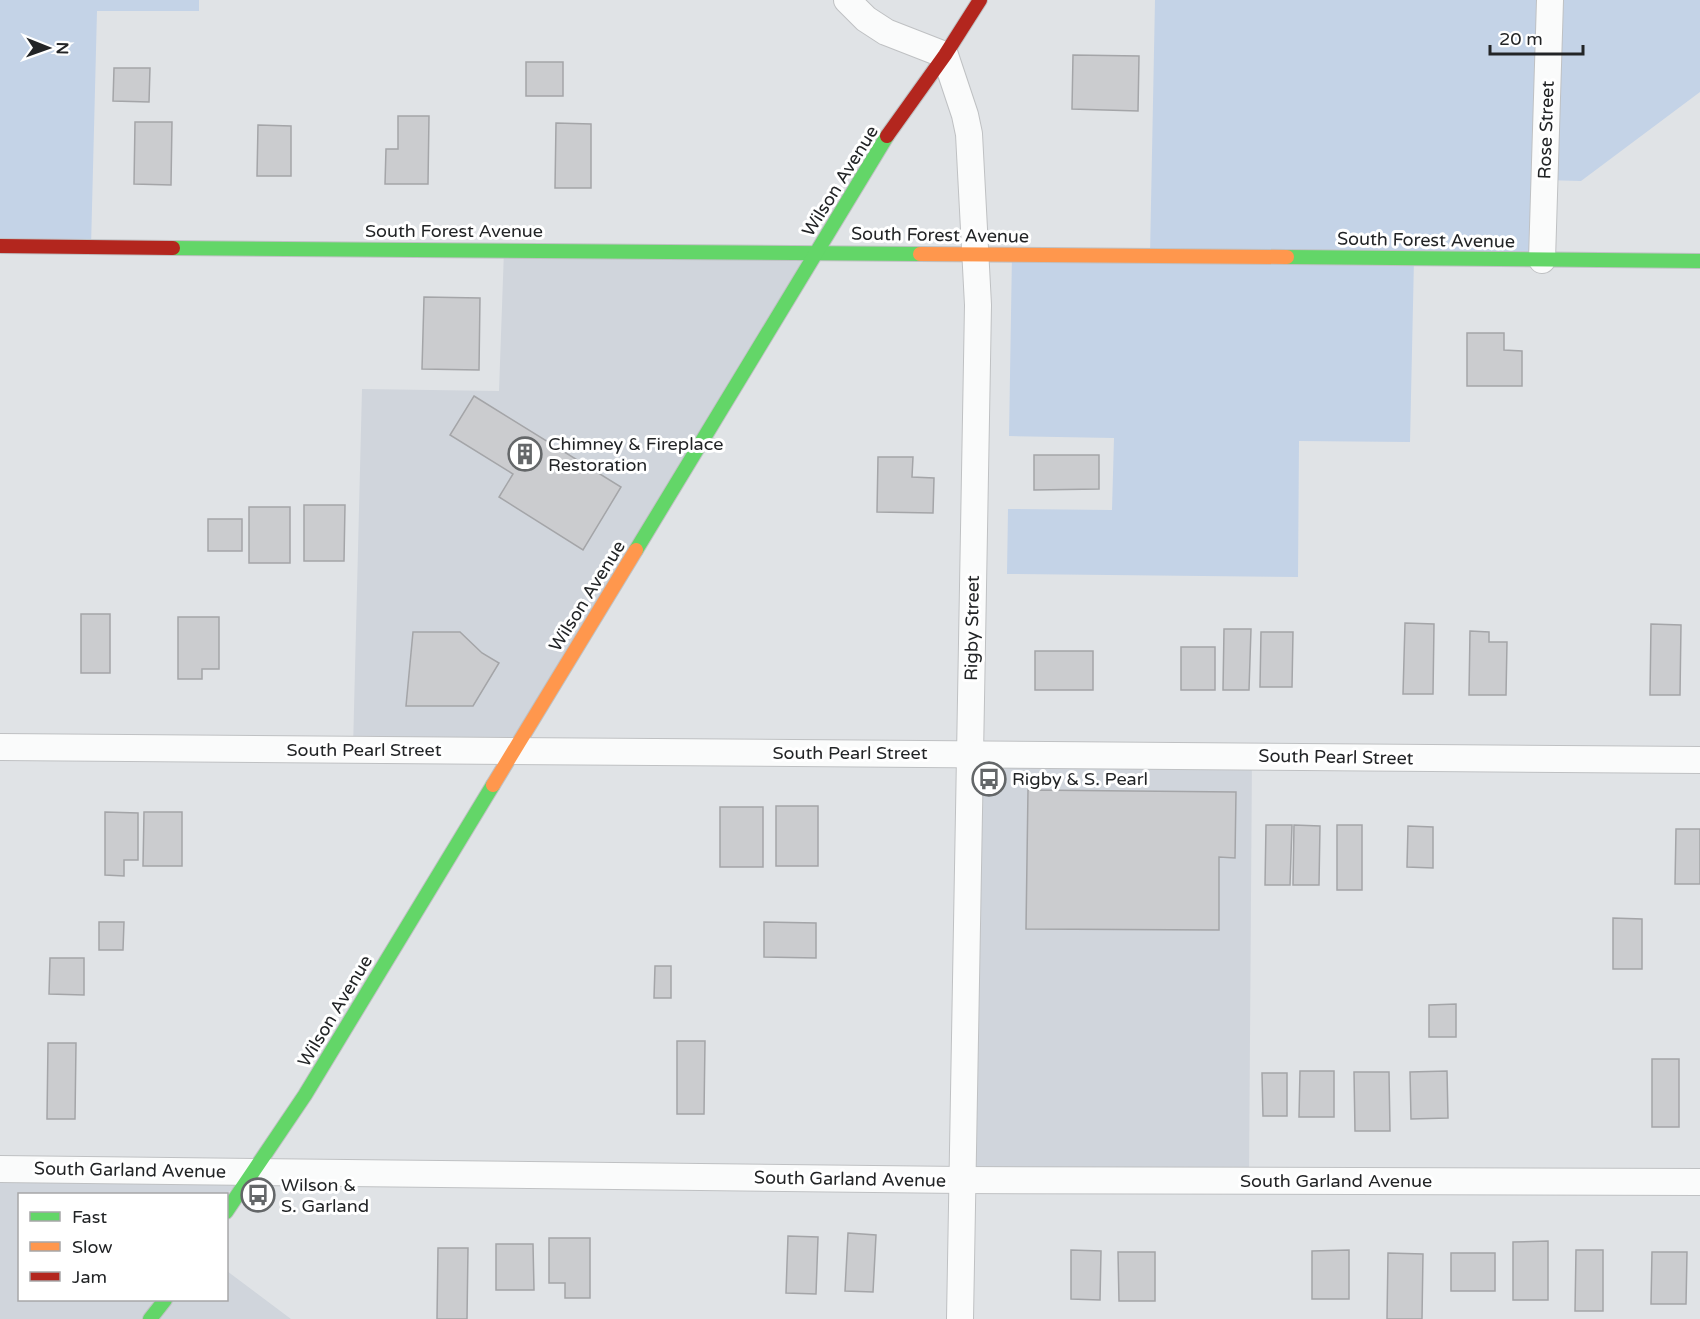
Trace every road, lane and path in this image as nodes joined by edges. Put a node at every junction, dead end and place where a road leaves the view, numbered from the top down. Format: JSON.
{"nodes":[{"id":1,"x":847,"y":0,"type":"edge"},
{"id":2,"x":980,"y":0,"type":"edge"},
{"id":3,"x":1550,"y":0,"type":"edge"},
{"id":4,"x":945,"y":55,"type":"junction"},
{"id":5,"x":0,"y":246,"type":"edge"},
{"id":6,"x":817,"y":252,"type":"junction"},
{"id":7,"x":974,"y":254,"type":"junction"},
{"id":8,"x":1542,"y":260,"type":"junction"},
{"id":9,"x":1700,"y":261,"type":"edge"},
{"id":10,"x":0,"y":747,"type":"edge"},
{"id":11,"x":513,"y":751,"type":"junction"},
{"id":12,"x":970,"y":754,"type":"junction"},
{"id":13,"x":1700,"y":760,"type":"edge"},
{"id":14,"x":0,"y":1169,"type":"edge"},
{"id":15,"x":253,"y":1172,"type":"junction"},
{"id":16,"x":962,"y":1180,"type":"junction"},
{"id":17,"x":1700,"y":1182,"type":"edge"},
{"id":18,"x":228,"y":1209,"type":"edge"},
{"id":19,"x":164,"y":1301,"type":"edge"},
{"id":20,"x":150,"y":1319,"type":"edge"},
{"id":21,"x":960,"y":1319,"type":"edge"}],
"edges":[{"from":1,"to":4,"type":"street"},
{"from":2,"to":4,"type":"street","name":"Wilson Avenue"},
{"from":3,"to":8,"type":"street","name":"Rose Street"},
{"from":4,"to":6,"type":"street","name":"Wilson Avenue"},
{"from":4,"to":7,"type":"street","name":"Rigby Street"},
{"from":5,"to":6,"type":"street","name":"South Forest Avenue"},
{"from":6,"to":7,"type":"street","name":"South Forest Avenue"},
{"from":6,"to":11,"type":"street","name":"Wilson Avenue"},
{"from":7,"to":8,"type":"street","name":"South Forest Avenue"},
{"from":7,"to":12,"type":"street","name":"Rigby Street"},
{"from":8,"to":9,"type":"street","name":"South Forest Avenue"},
{"from":10,"to":11,"type":"street","name":"South Pearl Street"},
{"from":11,"to":12,"type":"street","name":"South Pearl Street"},
{"from":11,"to":15,"type":"street","name":"Wilson Avenue"},
{"from":12,"to":13,"type":"street","name":"South Pearl Street"},
{"from":12,"to":16,"type":"street","name":"Rigby Street"},
{"from":14,"to":15,"type":"street","name":"South Garland Avenue"},
{"from":15,"to":16,"type":"street","name":"South Garland Avenue"},
{"from":15,"to":18,"type":"street","name":"Wilson Avenue"},
{"from":16,"to":17,"type":"street","name":"South Garland Avenue"},
{"from":16,"to":21,"type":"street","name":"Rigby Street"},
{"from":19,"to":20,"type":"street"}]}
